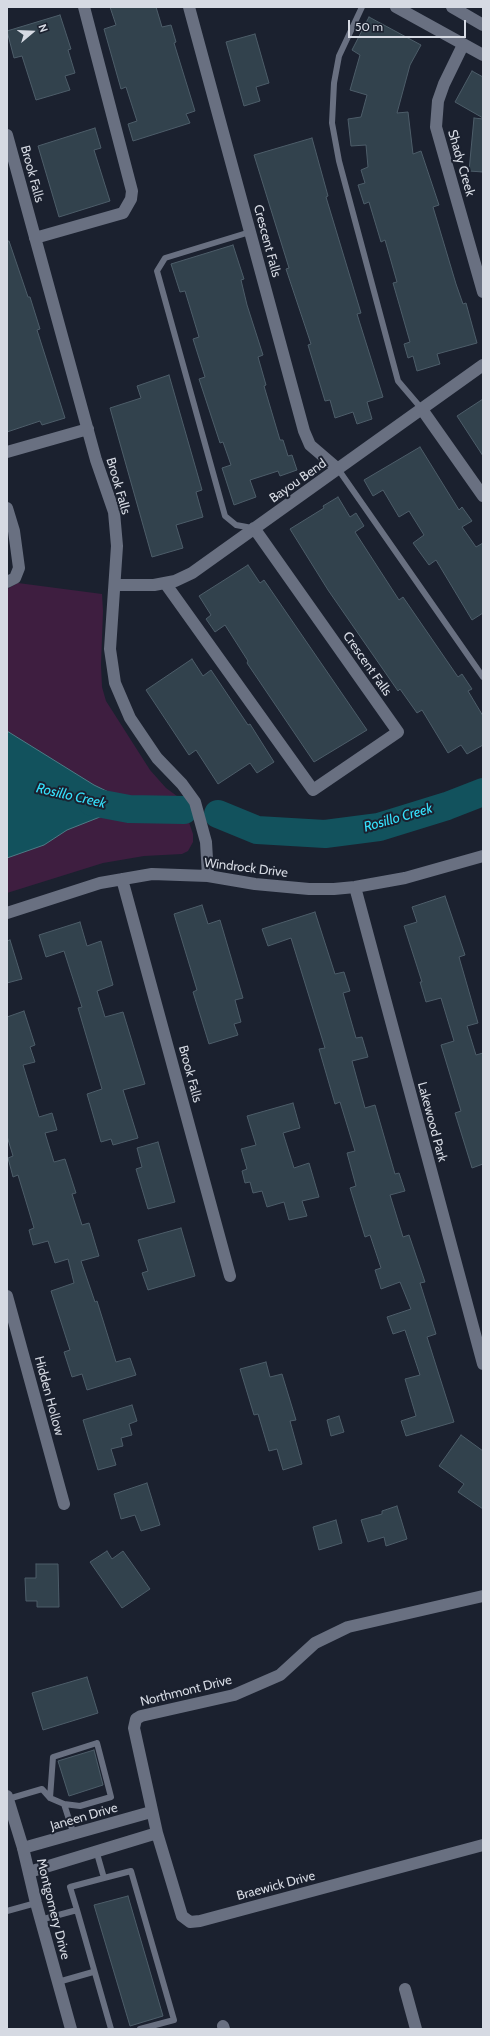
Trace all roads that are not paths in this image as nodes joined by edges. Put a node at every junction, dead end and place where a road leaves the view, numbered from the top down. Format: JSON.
{"nodes":[{"id":1,"x":84,"y":7,"type":"edge"},
{"id":2,"x":189,"y":7,"type":"edge"},
{"id":3,"x":362,"y":7,"type":"edge"},
{"id":4,"x":396,"y":7,"type":"edge"},
{"id":5,"x":452,"y":7,"type":"edge"},
{"id":6,"x":483,"y":25,"type":"edge"},
{"id":7,"x":463,"y":45,"type":"junction"},
{"id":8,"x":483,"y":55,"type":"edge"},
{"id":9,"x":7,"y":135,"type":"edge"},
{"id":10,"x":250,"y":232,"type":"junction"},
{"id":11,"x":35,"y":238,"type":"junction"},
{"id":12,"x":483,"y":292,"type":"edge"},
{"id":13,"x":483,"y":365,"type":"edge"},
{"id":14,"x":421,"y":408,"type":"junction"},
{"id":15,"x":88,"y":429,"type":"junction"},
{"id":16,"x":7,"y":452,"type":"edge"},
{"id":17,"x":338,"y":469,"type":"junction"},
{"id":18,"x":483,"y":496,"type":"edge"},
{"id":19,"x":7,"y":508,"type":"edge"},
{"id":20,"x":254,"y":528,"type":"junction"},
{"id":21,"x":7,"y":582,"type":"edge"},
{"id":22,"x":165,"y":583,"type":"junction"},
{"id":23,"x":116,"y":585,"type":"junction"},
{"id":24,"x":483,"y":677,"type":"edge"},
{"id":25,"x":483,"y":856,"type":"edge"},
{"id":26,"x":208,"y":876,"type":"junction"},
{"id":27,"x":122,"y":879,"type":"junction"},
{"id":28,"x":355,"y":887,"type":"junction"},
{"id":29,"x":7,"y":913,"type":"edge"},
{"id":30,"x":230,"y":1276,"type":"dead end"},
{"id":31,"x":7,"y":1296,"type":"edge"},
{"id":32,"x":483,"y":1364,"type":"edge"},
{"id":33,"x":64,"y":1504,"type":"dead end"},
{"id":34,"x":483,"y":1596,"type":"edge"},
{"id":35,"x":7,"y":1798,"type":"edge"},
{"id":36,"x":50,"y":1798,"type":"junction"},
{"id":37,"x":64,"y":1804,"type":"junction"},
{"id":38,"x":151,"y":1812,"type":"junction"},
{"id":39,"x":157,"y":1833,"type":"junction"},
{"id":40,"x":74,"y":1835,"type":"junction"},
{"id":41,"x":483,"y":1845,"type":"edge"},
{"id":42,"x":23,"y":1848,"type":"junction"},
{"id":43,"x":96,"y":1850,"type":"junction"},
{"id":44,"x":29,"y":1872,"type":"junction"},
{"id":45,"x":104,"y":1878,"type":"junction"},
{"id":46,"x":36,"y":1902,"type":"junction"},
{"id":47,"x":77,"y":1910,"type":"junction"},
{"id":48,"x":7,"y":1911,"type":"edge"},
{"id":49,"x":40,"y":1920,"type":"junction"},
{"id":50,"x":93,"y":1972,"type":"junction"},
{"id":51,"x":58,"y":1982,"type":"junction"},
{"id":52,"x":405,"y":1988,"type":"dead end"},
{"id":53,"x":71,"y":2029,"type":"edge"},
{"id":54,"x":111,"y":2029,"type":"edge"},
{"id":55,"x":140,"y":2029,"type":"edge"},
{"id":56,"x":416,"y":2029,"type":"edge"}],
"edges":[{"from":1,"to":11,"type":"street"},
{"from":2,"to":10,"type":"street","name":"Crescent Falls"},
{"from":3,"to":14,"type":"lane"},
{"from":4,"to":7,"type":"street"},
{"from":5,"to":6,"type":"street"},
{"from":7,"to":8,"type":"street"},
{"from":7,"to":12,"type":"street","name":"Shady Creek"},
{"from":9,"to":11,"type":"street","name":"Brook Falls"},
{"from":10,"to":17,"type":"street","name":"Crescent Falls"},
{"from":10,"to":20,"type":"lane"},
{"from":11,"to":15,"type":"street","name":"Brook Falls"},
{"from":13,"to":14,"type":"street","name":"Bayou Bend"},
{"from":14,"to":17,"type":"street","name":"Bayou Bend"},
{"from":14,"to":18,"type":"street"},
{"from":15,"to":16,"type":"street"},
{"from":15,"to":23,"type":"street","name":"Brook Falls"},
{"from":17,"to":20,"type":"street","name":"Bayou Bend"},
{"from":17,"to":24,"type":"lane"},
{"from":19,"to":21,"type":"street"},
{"from":20,"to":22,"type":"street","name":"Bayou Bend"},
{"from":20,"to":22,"type":"street","name":"Crescent Falls"},
{"from":22,"to":23,"type":"street","name":"Bayou Bend"},
{"from":23,"to":26,"type":"street","name":"Brook Falls"},
{"from":25,"to":28,"type":"street","name":"Windrock Drive"},
{"from":26,"to":27,"type":"street","name":"Windrock Drive"},
{"from":26,"to":28,"type":"street","name":"Windrock Drive"},
{"from":27,"to":29,"type":"street","name":"Windrock Drive"},
{"from":27,"to":30,"type":"street","name":"Brook Falls"},
{"from":28,"to":32,"type":"street","name":"Lakewood Park"},
{"from":31,"to":33,"type":"street","name":"Hidden Hollow"},
{"from":34,"to":38,"type":"street","name":"Northmont Drive"},
{"from":35,"to":36,"type":"lane"},
{"from":35,"to":42,"type":"street","name":"Montgomery Drive"},
{"from":36,"to":37,"type":"lane"},
{"from":36,"to":37,"type":"lane"},
{"from":37,"to":40,"type":"lane"},
{"from":38,"to":39,"type":"street","name":"Braewick Drive"},
{"from":38,"to":40,"type":"street","name":"Janeen Drive"},
{"from":39,"to":41,"type":"street","name":"Braewick Drive"},
{"from":39,"to":43,"type":"street"},
{"from":40,"to":42,"type":"street","name":"Janeen Drive"},
{"from":42,"to":44,"type":"street","name":"Montgomery Drive"},
{"from":43,"to":44,"type":"street"},
{"from":43,"to":45,"type":"lane"},
{"from":44,"to":46,"type":"street","name":"Montgomery Drive"},
{"from":45,"to":47,"type":"lane"},
{"from":45,"to":55,"type":"lane"},
{"from":46,"to":48,"type":"lane"},
{"from":46,"to":49,"type":"street","name":"Montgomery Drive"},
{"from":47,"to":49,"type":"lane"},
{"from":47,"to":50,"type":"lane"},
{"from":49,"to":51,"type":"street","name":"Montgomery Drive"},
{"from":50,"to":51,"type":"lane"},
{"from":50,"to":54,"type":"lane"},
{"from":51,"to":53,"type":"street","name":"Montgomery Drive"},
{"from":52,"to":56,"type":"street"}]}
